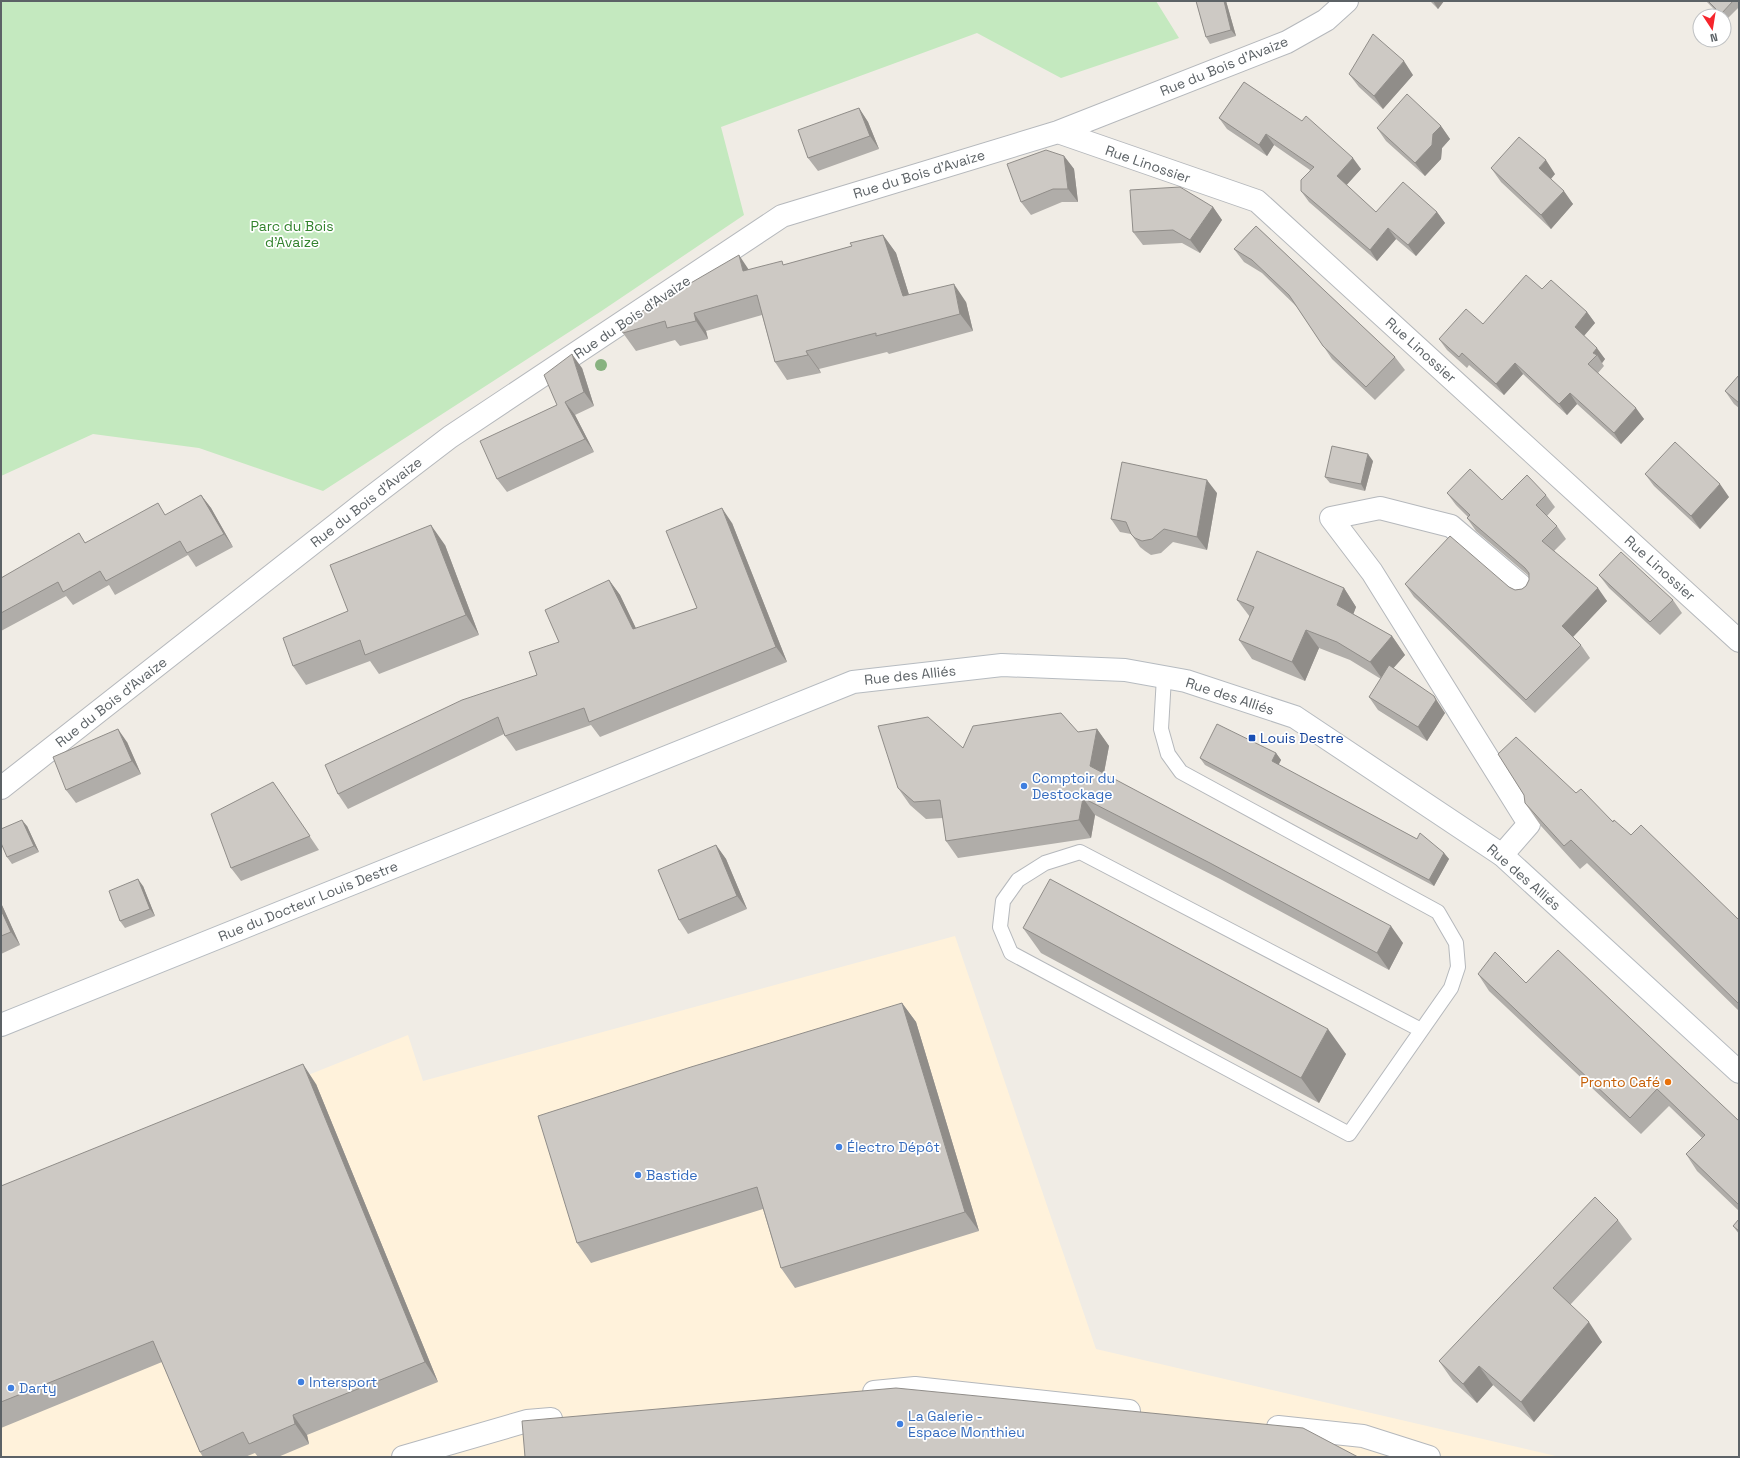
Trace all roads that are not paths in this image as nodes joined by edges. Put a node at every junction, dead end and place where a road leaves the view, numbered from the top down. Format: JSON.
{"nodes":[{"id":1,"x":1347,"y":1,"type":"edge"},
{"id":2,"x":1058,"y":132,"type":"junction"},
{"id":3,"x":1526,"y":590,"type":"edge"},
{"id":4,"x":1739,"y":641,"type":"edge"},
{"id":5,"x":1164,"y":677,"type":"junction"},
{"id":6,"x":614,"y":778,"type":"joint"},
{"id":7,"x":1,"y":788,"type":"edge"},
{"id":8,"x":1502,"y":855,"type":"junction"},
{"id":9,"x":1,"y":1025,"type":"edge"},
{"id":10,"x":1421,"y":1030,"type":"junction"},
{"id":11,"x":1739,"y":1072,"type":"edge"},
{"id":12,"x":852,"y":1394,"type":"edge"},
{"id":13,"x":1150,"y":1413,"type":"edge"},
{"id":14,"x":574,"y":1417,"type":"edge"},
{"id":15,"x":1260,"y":1425,"type":"edge"},
{"id":16,"x":403,"y":1457,"type":"edge"},
{"id":17,"x":1429,"y":1457,"type":"edge"}],
"edges":[{"from":1,"to":2,"type":"street","name":"Rue du Bois d'Avaize"},
{"from":2,"to":4,"type":"street","name":"Rue Linossier"},
{"from":2,"to":7,"type":"street","name":"Rue du Bois d'Avaize"},
{"from":3,"to":8,"type":"street"},
{"from":5,"to":6,"type":"street","name":"Rue des Alliés"},
{"from":5,"to":8,"type":"street","name":"Rue des Alliés"},
{"from":5,"to":10,"type":"lane"},
{"from":6,"to":9,"type":"street","name":"Rue du Docteur Louis Destre"},
{"from":8,"to":11,"type":"street","name":"Rue des Alliés"},
{"from":10,"to":10,"type":"lane"},
{"from":12,"to":13,"type":"street"},
{"from":14,"to":16,"type":"street"},
{"from":15,"to":17,"type":"street"}]}
